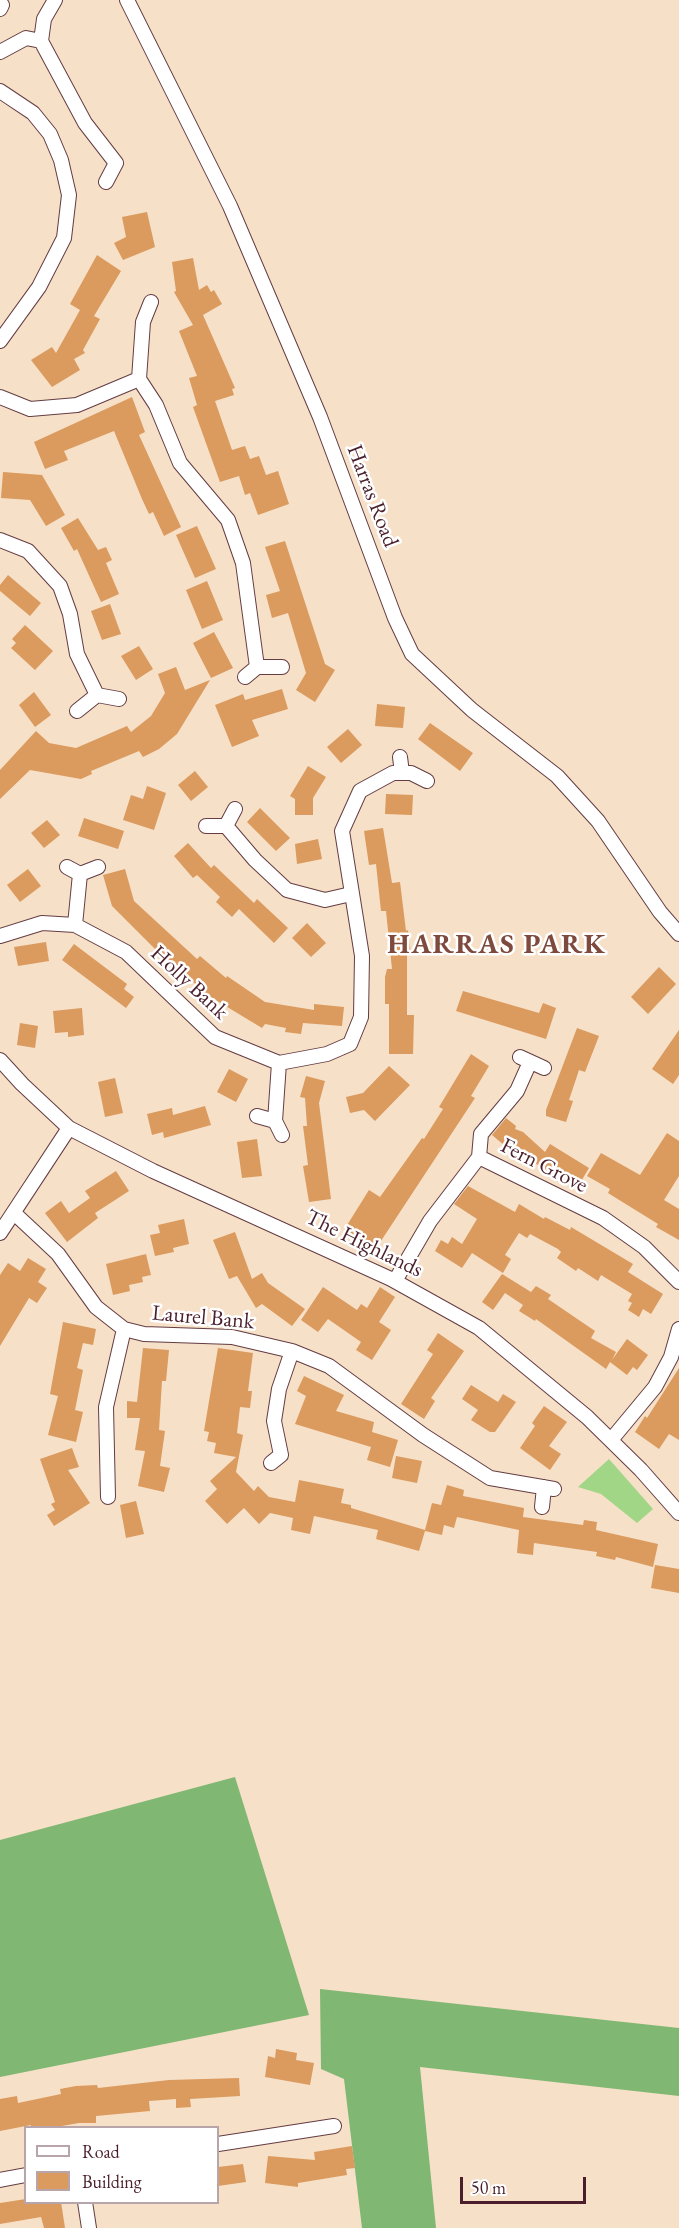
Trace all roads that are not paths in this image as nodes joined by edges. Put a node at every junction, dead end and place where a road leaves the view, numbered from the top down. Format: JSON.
{"nodes":[{"id":1,"x":55,"y":0,"type":"edge"},
{"id":2,"x":127,"y":0,"type":"edge"},
{"id":3,"x":41,"y":41,"type":"junction"},
{"id":4,"x":2,"y":44,"type":"edge"},
{"id":5,"x":0,"y":91,"type":"edge"},
{"id":6,"x":106,"y":182,"type":"dead end"},
{"id":7,"x":151,"y":302,"type":"dead end"},
{"id":8,"x":0,"y":341,"type":"edge"},
{"id":9,"x":139,"y":379,"type":"junction"},
{"id":10,"x":0,"y":397,"type":"edge"},
{"id":11,"x":0,"y":540,"type":"edge"},
{"id":12,"x":257,"y":667,"type":"junction"},
{"id":13,"x":282,"y":667,"type":"dead end"},
{"id":14,"x":245,"y":677,"type":"dead end"},
{"id":15,"x":97,"y":695,"type":"junction"},
{"id":16,"x":119,"y":699,"type":"dead end"},
{"id":17,"x":76,"y":711,"type":"dead end"},
{"id":18,"x":400,"y":757,"type":"dead end"},
{"id":19,"x":402,"y":773,"type":"junction"},
{"id":20,"x":427,"y":781,"type":"dead end"},
{"id":21,"x":235,"y":809,"type":"dead end"},
{"id":22,"x":206,"y":826,"type":"dead end"},
{"id":23,"x":226,"y":826,"type":"junction"},
{"id":24,"x":67,"y":867,"type":"dead end"},
{"id":25,"x":98,"y":867,"type":"dead end"},
{"id":26,"x":80,"y":874,"type":"junction"},
{"id":27,"x":351,"y":894,"type":"junction"},
{"id":28,"x":75,"y":925,"type":"junction"},
{"id":29,"x":679,"y":934,"type":"edge"},
{"id":30,"x":0,"y":936,"type":"edge"},
{"id":31,"x":0,"y":1060,"type":"edge"},
{"id":32,"x":279,"y":1063,"type":"junction"},
{"id":33,"x":544,"y":1068,"type":"dead end"},
{"id":34,"x":257,"y":1116,"type":"dead end"},
{"id":35,"x":275,"y":1121,"type":"junction"},
{"id":36,"x":69,"y":1128,"type":"junction"},
{"id":37,"x":282,"y":1135,"type":"dead end"},
{"id":38,"x":479,"y":1157,"type":"junction"},
{"id":39,"x":14,"y":1213,"type":"junction"},
{"id":40,"x":0,"y":1233,"type":"edge"},
{"id":41,"x":395,"y":1281,"type":"junction"},
{"id":42,"x":679,"y":1282,"type":"edge"},
{"id":43,"x":124,"y":1329,"type":"junction"},
{"id":44,"x":679,"y":1329,"type":"edge"},
{"id":45,"x":292,"y":1351,"type":"junction"},
{"id":46,"x":611,"y":1440,"type":"junction"},
{"id":47,"x":271,"y":1463,"type":"dead end"},
{"id":48,"x":108,"y":1497,"type":"dead end"},
{"id":49,"x":542,"y":1507,"type":"dead end"},
{"id":50,"x":679,"y":1513,"type":"edge"},
{"id":51,"x":334,"y":2126,"type":"dead end"},
{"id":52,"x":219,"y":2144,"type":"edge"},
{"id":53,"x":24,"y":2175,"type":"edge"},
{"id":54,"x":0,"y":2180,"type":"edge"},
{"id":55,"x":85,"y":2204,"type":"edge"},
{"id":56,"x":88,"y":2228,"type":"edge"}],
"edges":[{"from":1,"to":3,"type":"street"},
{"from":2,"to":29,"type":"street","name":"Harras Road"},
{"from":3,"to":4,"type":"street"},
{"from":3,"to":6,"type":"street"},
{"from":5,"to":8,"type":"street"},
{"from":7,"to":9,"type":"street"},
{"from":9,"to":10,"type":"street"},
{"from":9,"to":12,"type":"street"},
{"from":11,"to":15,"type":"street"},
{"from":12,"to":13,"type":"street"},
{"from":12,"to":14,"type":"street"},
{"from":15,"to":16,"type":"street"},
{"from":15,"to":17,"type":"street"},
{"from":18,"to":19,"type":"street"},
{"from":19,"to":20,"type":"street"},
{"from":19,"to":27,"type":"street"},
{"from":21,"to":23,"type":"street"},
{"from":22,"to":23,"type":"street"},
{"from":23,"to":27,"type":"street"},
{"from":24,"to":26,"type":"street"},
{"from":25,"to":26,"type":"street"},
{"from":26,"to":28,"type":"street"},
{"from":27,"to":32,"type":"street"},
{"from":28,"to":30,"type":"street","name":"Holly Bank"},
{"from":28,"to":32,"type":"street","name":"Holly Bank"},
{"from":31,"to":36,"type":"street","name":"The Highlands"},
{"from":32,"to":35,"type":"street"},
{"from":33,"to":38,"type":"street"},
{"from":34,"to":35,"type":"street"},
{"from":35,"to":37,"type":"street"},
{"from":36,"to":39,"type":"street"},
{"from":36,"to":41,"type":"street","name":"The Highlands"},
{"from":38,"to":41,"type":"street","name":"Fern Grove"},
{"from":38,"to":42,"type":"street","name":"Fern Grove"},
{"from":39,"to":40,"type":"street"},
{"from":39,"to":43,"type":"street","name":"Laurel Bank"},
{"from":41,"to":46,"type":"street","name":"The Highlands"},
{"from":43,"to":45,"type":"street","name":"Laurel Bank"},
{"from":43,"to":48,"type":"street"},
{"from":44,"to":46,"type":"street"},
{"from":45,"to":47,"type":"street"},
{"from":45,"to":49,"type":"street","name":"Laurel Bank"},
{"from":46,"to":50,"type":"street","name":"The Highlands"},
{"from":51,"to":52,"type":"street"},
{"from":53,"to":54,"type":"street"},
{"from":55,"to":56,"type":"street"}]}
